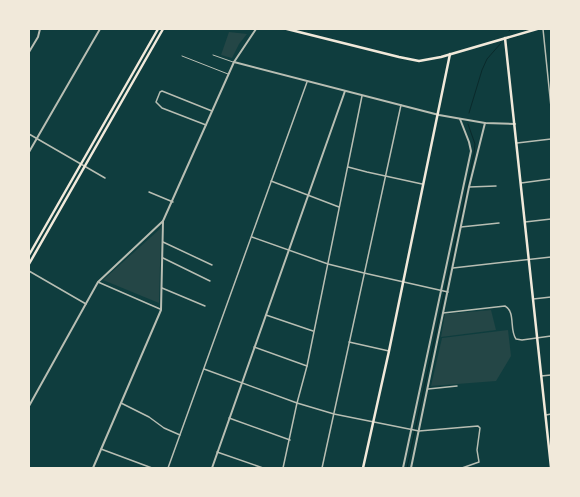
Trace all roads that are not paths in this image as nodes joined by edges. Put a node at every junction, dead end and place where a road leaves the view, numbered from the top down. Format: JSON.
{"nodes":[{"id":1,"x":40,"y":29,"type":"edge"},
{"id":2,"x":100,"y":29,"type":"edge"},
{"id":3,"x":158,"y":29,"type":"edge"},
{"id":4,"x":163,"y":29,"type":"edge"},
{"id":5,"x":256,"y":29,"type":"edge"},
{"id":6,"x":287,"y":29,"type":"edge"},
{"id":7,"x":537,"y":29,"type":"edge"},
{"id":8,"x":542,"y":29,"type":"edge"},
{"id":9,"x":505,"y":38,"type":"junction"},
{"id":10,"x":29,"y":52,"type":"edge"},
{"id":11,"x":450,"y":54,"type":"junction"},
{"id":12,"x":213,"y":55,"type":"dead end"},
{"id":13,"x":182,"y":56,"type":"dead end"},
{"id":14,"x":139,"y":61,"type":"junction"},
{"id":15,"x":234,"y":62,"type":"junction"},
{"id":16,"x":144,"y":64,"type":"junction"},
{"id":17,"x":229,"y":75,"type":"junction"},
{"id":18,"x":307,"y":82,"type":"junction"},
{"id":19,"x":345,"y":91,"type":"junction"},
{"id":20,"x":362,"y":96,"type":"junction"},
{"id":21,"x":115,"y":104,"type":"junction"},
{"id":22,"x":401,"y":105,"type":"junction"},
{"id":23,"x":119,"y":107,"type":"junction"},
{"id":24,"x":551,"y":107,"type":"edge"},
{"id":25,"x":212,"y":111,"type":"junction"},
{"id":26,"x":439,"y":115,"type":"junction"},
{"id":27,"x":460,"y":119,"type":"junction"},
{"id":28,"x":485,"y":123,"type":"junction"},
{"id":29,"x":515,"y":124,"type":"junction"},
{"id":30,"x":206,"y":125,"type":"junction"},
{"id":31,"x":103,"y":126,"type":"junction"},
{"id":32,"x":107,"y":129,"type":"junction"},
{"id":33,"x":29,"y":134,"type":"edge"},
{"id":34,"x":37,"y":138,"type":"junction"},
{"id":35,"x":95,"y":139,"type":"junction"},
{"id":36,"x":551,"y":139,"type":"edge"},
{"id":37,"x":100,"y":141,"type":"junction"},
{"id":38,"x":517,"y":143,"type":"junction"},
{"id":39,"x":29,"y":152,"type":"edge"},
{"id":40,"x":81,"y":164,"type":"junction"},
{"id":41,"x":86,"y":167,"type":"junction"},
{"id":42,"x":348,"y":167,"type":"junction"},
{"id":43,"x":385,"y":176,"type":"junction"},
{"id":44,"x":105,"y":178,"type":"dead end"},
{"id":45,"x":551,"y":179,"type":"edge"},
{"id":46,"x":272,"y":181,"type":"junction"},
{"id":47,"x":521,"y":183,"type":"junction"},
{"id":48,"x":424,"y":184,"type":"junction"},
{"id":49,"x":496,"y":186,"type":"dead end"},
{"id":50,"x":469,"y":187,"type":"junction"},
{"id":51,"x":149,"y":192,"type":"dead end"},
{"id":52,"x":308,"y":195,"type":"junction"},
{"id":53,"x":62,"y":199,"type":"junction"},
{"id":54,"x":66,"y":201,"type":"junction"},
{"id":55,"x":173,"y":202,"type":"junction"},
{"id":56,"x":340,"y":207,"type":"junction"},
{"id":57,"x":551,"y":219,"type":"edge"},
{"id":58,"x":164,"y":221,"type":"junction"},
{"id":59,"x":525,"y":222,"type":"junction"},
{"id":60,"x":499,"y":223,"type":"dead end"},
{"id":61,"x":461,"y":227,"type":"junction"},
{"id":62,"x":252,"y":237,"type":"junction"},
{"id":63,"x":163,"y":242,"type":"junction"},
{"id":64,"x":289,"y":250,"type":"junction"},
{"id":65,"x":29,"y":254,"type":"edge"},
{"id":66,"x":551,"y":257,"type":"edge"},
{"id":67,"x":163,"y":258,"type":"junction"},
{"id":68,"x":529,"y":260,"type":"junction"},
{"id":69,"x":29,"y":264,"type":"edge"},
{"id":70,"x":328,"y":264,"type":"junction"},
{"id":71,"x":212,"y":266,"type":"dead end"},
{"id":72,"x":453,"y":268,"type":"junction"},
{"id":73,"x":29,"y":271,"type":"edge"},
{"id":74,"x":364,"y":273,"type":"junction"},
{"id":75,"x":210,"y":281,"type":"dead end"},
{"id":76,"x":98,"y":282,"type":"junction"},
{"id":77,"x":403,"y":282,"type":"junction"},
{"id":78,"x":162,"y":288,"type":"junction"},
{"id":79,"x":442,"y":291,"type":"junction"},
{"id":80,"x":447,"y":292,"type":"junction"},
{"id":81,"x":551,"y":297,"type":"edge"},
{"id":82,"x":533,"y":299,"type":"junction"},
{"id":83,"x":86,"y":304,"type":"junction"},
{"id":84,"x":205,"y":306,"type":"dead end"},
{"id":85,"x":161,"y":310,"type":"junction"},
{"id":86,"x":443,"y":313,"type":"junction"},
{"id":87,"x":266,"y":315,"type":"junction"},
{"id":88,"x":314,"y":332,"type":"junction"},
{"id":89,"x":551,"y":336,"type":"edge"},
{"id":90,"x":537,"y":338,"type":"junction"},
{"id":91,"x":349,"y":342,"type":"junction"},
{"id":92,"x":254,"y":347,"type":"junction"},
{"id":93,"x":389,"y":351,"type":"junction"},
{"id":94,"x":307,"y":366,"type":"junction"},
{"id":95,"x":204,"y":369,"type":"junction"},
{"id":96,"x":551,"y":375,"type":"edge"},
{"id":97,"x":541,"y":376,"type":"junction"},
{"id":98,"x":242,"y":383,"type":"junction"},
{"id":99,"x":457,"y":386,"type":"dead end"},
{"id":100,"x":428,"y":389,"type":"junction"},
{"id":101,"x":121,"y":403,"type":"junction"},
{"id":102,"x":297,"y":404,"type":"junction"},
{"id":103,"x":29,"y":406,"type":"edge"},
{"id":104,"x":334,"y":414,"type":"junction"},
{"id":105,"x":551,"y":414,"type":"edge"},
{"id":106,"x":546,"y":415,"type":"junction"},
{"id":107,"x":229,"y":418,"type":"junction"},
{"id":108,"x":373,"y":421,"type":"junction"},
{"id":109,"x":412,"y":431,"type":"junction"},
{"id":110,"x":419,"y":431,"type":"junction"},
{"id":111,"x":180,"y":435,"type":"junction"},
{"id":112,"x":290,"y":440,"type":"junction"},
{"id":113,"x":101,"y":449,"type":"junction"},
{"id":114,"x":217,"y":452,"type":"junction"},
{"id":115,"x":551,"y":454,"type":"edge"},
{"id":116,"x":551,"y":467,"type":"edge"},
{"id":117,"x":93,"y":468,"type":"edge"},
{"id":118,"x":152,"y":468,"type":"edge"},
{"id":119,"x":168,"y":468,"type":"edge"},
{"id":120,"x":212,"y":468,"type":"edge"},
{"id":121,"x":263,"y":468,"type":"edge"},
{"id":122,"x":284,"y":468,"type":"edge"},
{"id":123,"x":322,"y":468,"type":"edge"},
{"id":124,"x":363,"y":468,"type":"edge"},
{"id":125,"x":403,"y":468,"type":"edge"},
{"id":126,"x":412,"y":468,"type":"edge"},
{"id":127,"x":462,"y":468,"type":"edge"}],
"edges":[{"from":1,"to":10,"type":"street"},
{"from":2,"to":34,"type":"street"},
{"from":3,"to":14,"type":"main road"},
{"from":4,"to":16,"type":"main road"},
{"from":5,"to":15,"type":"street"},
{"from":6,"to":11,"type":"main road"},
{"from":7,"to":9,"type":"main road"},
{"from":8,"to":24,"type":"street"},
{"from":9,"to":11,"type":"main road"},
{"from":9,"to":29,"type":"main road"},
{"from":11,"to":26,"type":"main road"},
{"from":12,"to":15,"type":"lane"},
{"from":13,"to":17,"type":"lane"},
{"from":14,"to":16,"type":"main road"},
{"from":14,"to":21,"type":"main road"},
{"from":15,"to":17,"type":"street"},
{"from":15,"to":18,"type":"street"},
{"from":16,"to":23,"type":"main road"},
{"from":17,"to":25,"type":"street"},
{"from":18,"to":19,"type":"street"},
{"from":18,"to":46,"type":"street"},
{"from":19,"to":20,"type":"street"},
{"from":19,"to":52,"type":"street"},
{"from":20,"to":22,"type":"street"},
{"from":20,"to":42,"type":"street"},
{"from":21,"to":23,"type":"main road"},
{"from":21,"to":31,"type":"main road"},
{"from":22,"to":26,"type":"street"},
{"from":22,"to":43,"type":"street"},
{"from":23,"to":32,"type":"main road"},
{"from":25,"to":30,"type":"street"},
{"from":25,"to":30,"type":"street"},
{"from":26,"to":27,"type":"street"},
{"from":26,"to":48,"type":"main road"},
{"from":27,"to":28,"type":"street"},
{"from":27,"to":79,"type":"street"},
{"from":28,"to":29,"type":"street"},
{"from":28,"to":50,"type":"street"},
{"from":29,"to":38,"type":"main road"},
{"from":30,"to":55,"type":"street"},
{"from":31,"to":32,"type":"main road"},
{"from":31,"to":35,"type":"main road"},
{"from":32,"to":37,"type":"main road"},
{"from":33,"to":34,"type":"street"},
{"from":34,"to":39,"type":"street"},
{"from":34,"to":40,"type":"street"},
{"from":35,"to":37,"type":"main road"},
{"from":35,"to":40,"type":"main road"},
{"from":36,"to":38,"type":"street"},
{"from":37,"to":41,"type":"main road"},
{"from":38,"to":47,"type":"main road"},
{"from":40,"to":41,"type":"street"},
{"from":40,"to":53,"type":"main road"},
{"from":41,"to":44,"type":"street"},
{"from":41,"to":54,"type":"main road"},
{"from":42,"to":43,"type":"street"},
{"from":42,"to":56,"type":"street"},
{"from":43,"to":48,"type":"street"},
{"from":43,"to":74,"type":"street"},
{"from":45,"to":47,"type":"street"},
{"from":46,"to":52,"type":"street"},
{"from":46,"to":62,"type":"street"},
{"from":47,"to":59,"type":"main road"},
{"from":48,"to":77,"type":"main road"},
{"from":49,"to":50,"type":"street"},
{"from":50,"to":61,"type":"street"},
{"from":51,"to":55,"type":"street"},
{"from":52,"to":56,"type":"street"},
{"from":52,"to":64,"type":"street"},
{"from":53,"to":54,"type":"main road"},
{"from":53,"to":65,"type":"main road"},
{"from":54,"to":69,"type":"main road"},
{"from":55,"to":58,"type":"street"},
{"from":56,"to":70,"type":"street"},
{"from":57,"to":59,"type":"street"},
{"from":58,"to":63,"type":"street"},
{"from":58,"to":76,"type":"street"},
{"from":59,"to":68,"type":"main road"},
{"from":60,"to":61,"type":"street"},
{"from":61,"to":72,"type":"street"},
{"from":62,"to":64,"type":"street"},
{"from":62,"to":95,"type":"street"},
{"from":63,"to":67,"type":"street"},
{"from":63,"to":71,"type":"street"},
{"from":64,"to":70,"type":"street"},
{"from":64,"to":87,"type":"street"},
{"from":66,"to":68,"type":"street"},
{"from":67,"to":75,"type":"street"},
{"from":67,"to":78,"type":"street"},
{"from":68,"to":72,"type":"street"},
{"from":68,"to":82,"type":"main road"},
{"from":70,"to":74,"type":"street"},
{"from":70,"to":88,"type":"street"},
{"from":72,"to":80,"type":"street"},
{"from":73,"to":83,"type":"street"},
{"from":74,"to":77,"type":"street"},
{"from":74,"to":91,"type":"street"},
{"from":76,"to":83,"type":"street"},
{"from":76,"to":85,"type":"street"},
{"from":77,"to":79,"type":"street"},
{"from":77,"to":93,"type":"main road"},
{"from":78,"to":84,"type":"street"},
{"from":78,"to":85,"type":"street"},
{"from":79,"to":80,"type":"street"},
{"from":79,"to":109,"type":"street"},
{"from":80,"to":86,"type":"street"},
{"from":81,"to":82,"type":"street"},
{"from":82,"to":90,"type":"main road"},
{"from":83,"to":103,"type":"street"},
{"from":85,"to":101,"type":"street"},
{"from":86,"to":90,"type":"street"},
{"from":86,"to":100,"type":"street"},
{"from":87,"to":88,"type":"street"},
{"from":87,"to":92,"type":"street"},
{"from":88,"to":94,"type":"street"},
{"from":89,"to":90,"type":"street"},
{"from":90,"to":97,"type":"main road"},
{"from":91,"to":93,"type":"street"},
{"from":91,"to":104,"type":"street"},
{"from":92,"to":94,"type":"street"},
{"from":92,"to":98,"type":"street"},
{"from":93,"to":108,"type":"main road"},
{"from":94,"to":102,"type":"street"},
{"from":95,"to":98,"type":"street"},
{"from":95,"to":111,"type":"street"},
{"from":96,"to":97,"type":"street"},
{"from":97,"to":106,"type":"main road"},
{"from":98,"to":102,"type":"street"},
{"from":98,"to":107,"type":"street"},
{"from":99,"to":100,"type":"street"},
{"from":100,"to":110,"type":"street"},
{"from":101,"to":111,"type":"street"},
{"from":101,"to":113,"type":"street"},
{"from":102,"to":104,"type":"street"},
{"from":102,"to":112,"type":"street"},
{"from":104,"to":108,"type":"street"},
{"from":104,"to":123,"type":"street"},
{"from":105,"to":106,"type":"street"},
{"from":106,"to":115,"type":"main road"},
{"from":107,"to":112,"type":"street"},
{"from":107,"to":114,"type":"street"},
{"from":108,"to":109,"type":"street"},
{"from":108,"to":124,"type":"main road"},
{"from":109,"to":110,"type":"street"},
{"from":109,"to":125,"type":"street"},
{"from":110,"to":126,"type":"street"},
{"from":110,"to":127,"type":"street"},
{"from":111,"to":119,"type":"street"},
{"from":112,"to":122,"type":"street"},
{"from":113,"to":117,"type":"street"},
{"from":113,"to":118,"type":"street"},
{"from":114,"to":120,"type":"street"},
{"from":114,"to":121,"type":"street"},
{"from":115,"to":116,"type":"main road"}]}
